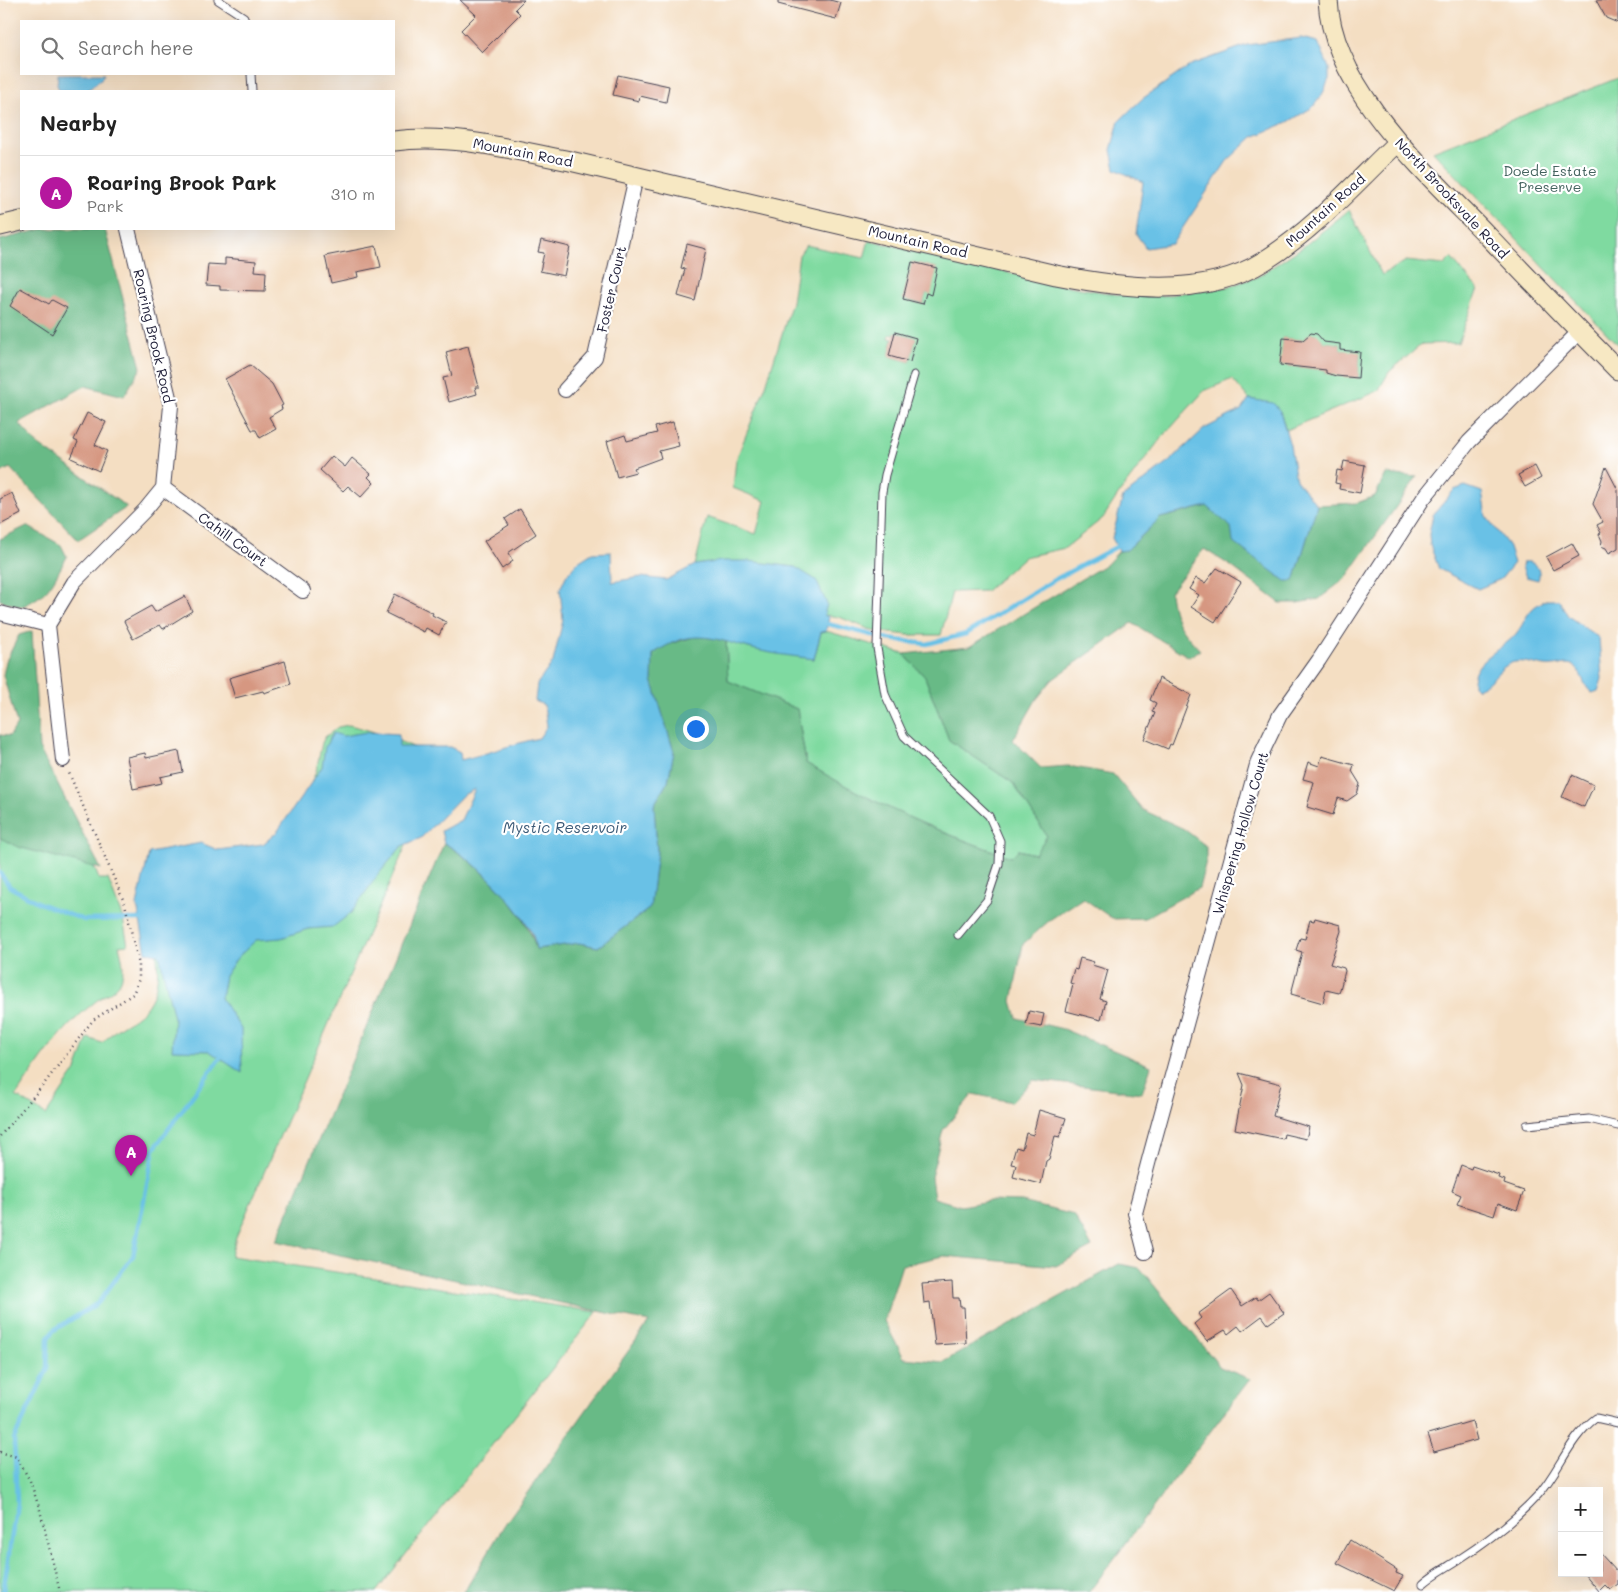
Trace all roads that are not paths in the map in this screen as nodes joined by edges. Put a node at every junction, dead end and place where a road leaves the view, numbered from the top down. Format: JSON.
{"nodes":[{"id":1,"x":218,"y":0,"type":"edge"},
{"id":2,"x":1328,"y":0,"type":"edge"},
{"id":3,"x":245,"y":20,"type":"edge"},
{"id":4,"x":251,"y":75,"type":"edge"},
{"id":5,"x":252,"y":90,"type":"edge"},
{"id":6,"x":395,"y":141,"type":"edge"},
{"id":7,"x":1398,"y":142,"type":"junction"},
{"id":8,"x":636,"y":177,"type":"junction"},
{"id":9,"x":20,"y":221,"type":"edge"},
{"id":10,"x":0,"y":226,"type":"edge"},
{"id":11,"x":128,"y":230,"type":"edge"},
{"id":12,"x":1580,"y":331,"type":"junction"},
{"id":13,"x":1618,"y":370,"type":"edge"},
{"id":14,"x":914,"y":375,"type":"dead end"},
{"id":15,"x":565,"y":390,"type":"dead end"},
{"id":16,"x":163,"y":488,"type":"junction"},
{"id":17,"x":303,"y":591,"type":"dead end"},
{"id":18,"x":0,"y":613,"type":"edge"},
{"id":19,"x":48,"y":625,"type":"junction"},
{"id":20,"x":63,"y":760,"type":"road end"},
{"id":21,"x":958,"y":935,"type":"dead end"},
{"id":22,"x":1527,"y":1125,"type":"dead end"},
{"id":23,"x":1618,"y":1126,"type":"edge"},
{"id":24,"x":1145,"y":1252,"type":"dead end"},
{"id":25,"x":1618,"y":1423,"type":"edge"},
{"id":26,"x":1423,"y":1584,"type":"dead end"}],
"edges":[{"from":1,"to":3,"type":"lane"},
{"from":2,"to":7,"type":"main road","name":"North Brooksvale Road"},
{"from":4,"to":5,"type":"lane"},
{"from":6,"to":8,"type":"main road","name":"Mountain Road"},
{"from":7,"to":8,"type":"main road","name":"Mountain Road"},
{"from":7,"to":12,"type":"main road","name":"North Brooksvale Road"},
{"from":8,"to":15,"type":"street","name":"Foster Court"},
{"from":9,"to":10,"type":"main road"},
{"from":11,"to":16,"type":"street","name":"Roaring Brook Road"},
{"from":12,"to":13,"type":"main road","name":"North Brooksvale Road"},
{"from":12,"to":24,"type":"street","name":"Whispering Hollow Court"},
{"from":14,"to":21,"type":"lane"},
{"from":16,"to":17,"type":"street","name":"Cahill Court"},
{"from":16,"to":19,"type":"street"},
{"from":18,"to":19,"type":"street"},
{"from":19,"to":20,"type":"street"},
{"from":22,"to":23,"type":"lane"},
{"from":25,"to":26,"type":"lane"}]}
